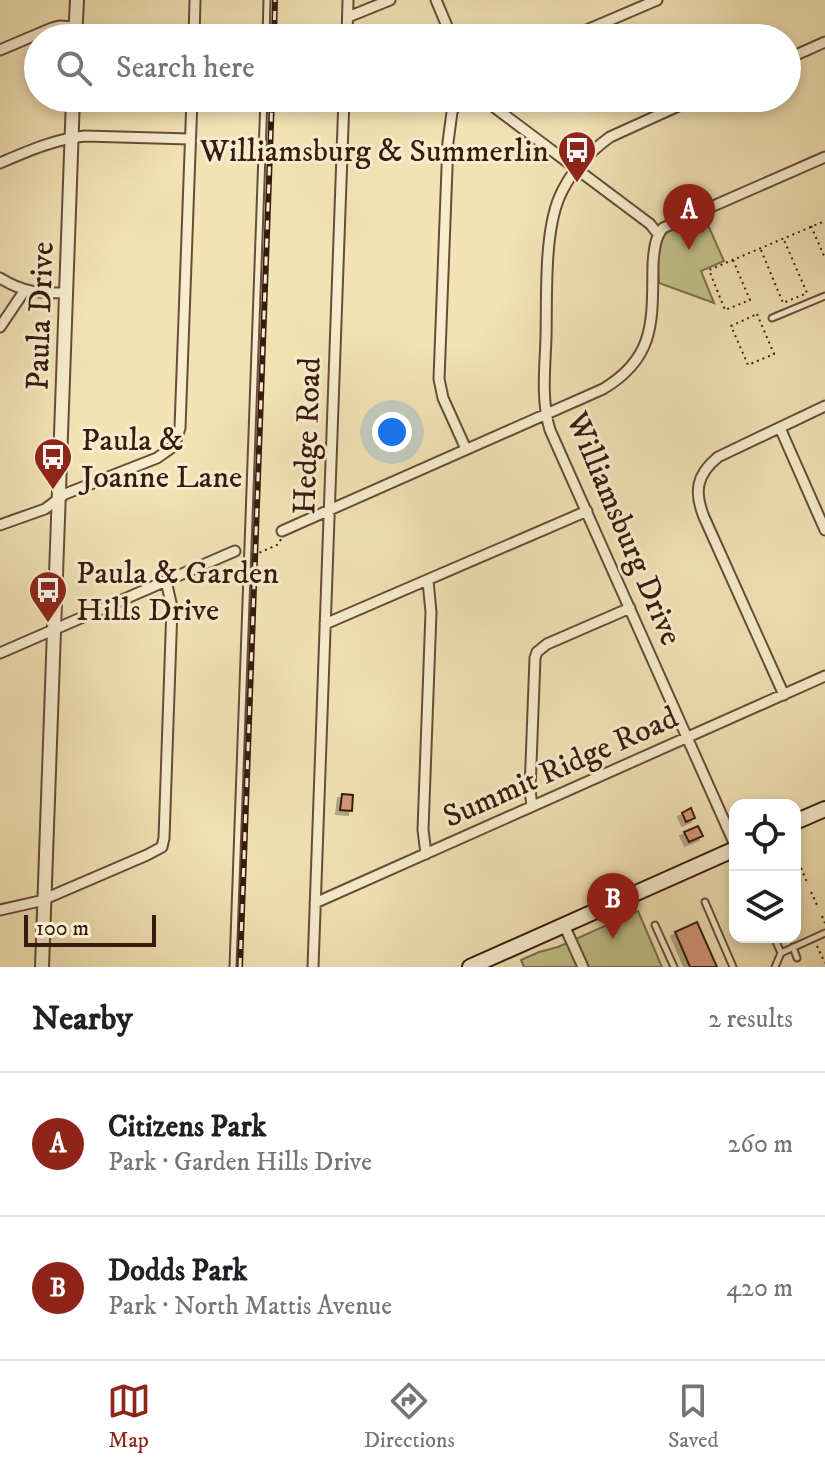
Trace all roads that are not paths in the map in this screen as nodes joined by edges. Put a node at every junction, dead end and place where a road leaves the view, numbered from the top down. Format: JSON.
{"nodes":[{"id":1,"x":77,"y":0,"type":"edge"},
{"id":2,"x":195,"y":0,"type":"edge"},
{"id":3,"x":267,"y":0,"type":"edge"},
{"id":4,"x":348,"y":0,"type":"edge"},
{"id":5,"x":390,"y":0,"type":"edge"},
{"id":6,"x":436,"y":0,"type":"edge"},
{"id":7,"x":657,"y":0,"type":"edge"},
{"id":8,"x":348,"y":17,"type":"junction"},
{"id":9,"x":76,"y":24,"type":"edge"},
{"id":10,"x":194,"y":24,"type":"edge"},
{"id":11,"x":266,"y":24,"type":"edge"},
{"id":12,"x":348,"y":24,"type":"edge"},
{"id":13,"x":446,"y":24,"type":"edge"},
{"id":14,"x":601,"y":24,"type":"edge"},
{"id":15,"x":24,"y":40,"type":"edge"},
{"id":16,"x":825,"y":42,"type":"edge"},
{"id":17,"x":0,"y":50,"type":"edge"},
{"id":18,"x":801,"y":53,"type":"edge"},
{"id":19,"x":73,"y":112,"type":"edge"},
{"id":20,"x":191,"y":112,"type":"edge"},
{"id":21,"x":264,"y":112,"type":"edge"},
{"id":22,"x":344,"y":112,"type":"edge"},
{"id":23,"x":452,"y":112,"type":"edge"},
{"id":24,"x":501,"y":112,"type":"edge"},
{"id":25,"x":665,"y":112,"type":"edge"},
{"id":26,"x":72,"y":138,"type":"junction"},
{"id":27,"x":190,"y":139,"type":"junction"},
{"id":28,"x":825,"y":157,"type":"edge"},
{"id":29,"x":0,"y":163,"type":"edge"},
{"id":30,"x":576,"y":168,"type":"junction"},
{"id":31,"x":658,"y":234,"type":"junction"},
{"id":32,"x":0,"y":278,"type":"edge"},
{"id":33,"x":25,"y":290,"type":"junction"},
{"id":34,"x":66,"y":293,"type":"junction"},
{"id":35,"x":825,"y":296,"type":"edge"},
{"id":36,"x":772,"y":318,"type":"dead end"},
{"id":37,"x":0,"y":327,"type":"edge"},
{"id":38,"x":825,"y":406,"type":"edge"},
{"id":39,"x":546,"y":414,"type":"junction"},
{"id":40,"x":780,"y":428,"type":"junction"},
{"id":41,"x":466,"y":449,"type":"junction"},
{"id":42,"x":59,"y":499,"type":"junction"},
{"id":43,"x":330,"y":510,"type":"junction"},
{"id":44,"x":587,"y":511,"type":"junction"},
{"id":45,"x":0,"y":525,"type":"edge"},
{"id":46,"x":825,"y":530,"type":"edge"},
{"id":47,"x":284,"y":531,"type":"road end"},
{"id":48,"x":235,"y":551,"type":"dead end"},
{"id":49,"x":166,"y":581,"type":"junction"},
{"id":50,"x":428,"y":581,"type":"junction"},
{"id":51,"x":630,"y":608,"type":"junction"},
{"id":52,"x":325,"y":624,"type":"junction"},
{"id":53,"x":54,"y":629,"type":"junction"},
{"id":54,"x":0,"y":653,"type":"edge"},
{"id":55,"x":825,"y":676,"type":"edge"},
{"id":56,"x":784,"y":695,"type":"junction"},
{"id":57,"x":687,"y":738,"type":"junction"},
{"id":58,"x":532,"y":806,"type":"junction"},
{"id":59,"x":825,"y":809,"type":"edge"},
{"id":60,"x":801,"y":819,"type":"edge"},
{"id":61,"x":729,"y":833,"type":"edge"},
{"id":62,"x":729,"y":850,"type":"edge"},
{"id":63,"x":426,"y":854,"type":"junction"},
{"id":64,"x":44,"y":899,"type":"junction"},
{"id":65,"x":705,"y":902,"type":"dead end"},
{"id":66,"x":315,"y":903,"type":"junction"},
{"id":67,"x":0,"y":910,"type":"edge"},
{"id":68,"x":564,"y":925,"type":"junction"},
{"id":69,"x":655,"y":925,"type":"dead end"},
{"id":70,"x":825,"y":933,"type":"edge"},
{"id":71,"x":777,"y":943,"type":"edge"},
{"id":72,"x":793,"y":947,"type":"junction"},
{"id":73,"x":781,"y":953,"type":"junction"},
{"id":74,"x":797,"y":958,"type":"dead end"},
{"id":75,"x":42,"y":967,"type":"edge"},
{"id":76,"x":233,"y":967,"type":"edge"},
{"id":77,"x":313,"y":967,"type":"edge"},
{"id":78,"x":470,"y":967,"type":"edge"},
{"id":79,"x":583,"y":967,"type":"edge"},
{"id":80,"x":674,"y":967,"type":"edge"},
{"id":81,"x":733,"y":967,"type":"edge"},
{"id":82,"x":775,"y":967,"type":"edge"}],
"edges":[{"from":1,"to":9,"type":"street"},
{"from":2,"to":10,"type":"street"},
{"from":3,"to":11,"type":"lane"},
{"from":4,"to":8,"type":"street"},
{"from":5,"to":8,"type":"street"},
{"from":6,"to":13,"type":"street"},
{"from":7,"to":14,"type":"street"},
{"from":8,"to":12,"type":"street"},
{"from":15,"to":17,"type":"street"},
{"from":16,"to":18,"type":"street"},
{"from":19,"to":26,"type":"street","name":"Paula Drive"},
{"from":20,"to":27,"type":"street"},
{"from":21,"to":76,"type":"lane"},
{"from":22,"to":43,"type":"street","name":"Hedge Road"},
{"from":23,"to":41,"type":"street"},
{"from":24,"to":30,"type":"street"},
{"from":25,"to":30,"type":"street","name":"Williamsburg Drive"},
{"from":26,"to":27,"type":"street"},
{"from":26,"to":29,"type":"street"},
{"from":26,"to":34,"type":"street","name":"Paula Drive"},
{"from":27,"to":42,"type":"street"},
{"from":28,"to":31,"type":"street"},
{"from":30,"to":31,"type":"street"},
{"from":30,"to":39,"type":"street","name":"Williamsburg Drive"},
{"from":31,"to":39,"type":"street"},
{"from":32,"to":33,"type":"street"},
{"from":33,"to":34,"type":"street"},
{"from":33,"to":37,"type":"street"},
{"from":34,"to":42,"type":"street","name":"Paula Drive"},
{"from":35,"to":36,"type":"lane"},
{"from":38,"to":40,"type":"street"},
{"from":39,"to":41,"type":"street"},
{"from":39,"to":44,"type":"street","name":"Williamsburg Drive"},
{"from":40,"to":46,"type":"street"},
{"from":40,"to":56,"type":"street"},
{"from":41,"to":43,"type":"street"},
{"from":42,"to":45,"type":"street"},
{"from":42,"to":53,"type":"street","name":"Paula Drive"},
{"from":43,"to":47,"type":"street"},
{"from":43,"to":52,"type":"street","name":"Hedge Road"},
{"from":44,"to":50,"type":"street"},
{"from":44,"to":51,"type":"street","name":"Williamsburg Drive"},
{"from":48,"to":49,"type":"street"},
{"from":49,"to":53,"type":"street"},
{"from":49,"to":64,"type":"street"},
{"from":50,"to":52,"type":"street"},
{"from":50,"to":63,"type":"street"},
{"from":51,"to":57,"type":"street","name":"Williamsburg Drive"},
{"from":51,"to":58,"type":"street"},
{"from":52,"to":66,"type":"street","name":"Hedge Road"},
{"from":53,"to":54,"type":"street"},
{"from":53,"to":64,"type":"street","name":"Paula Drive"},
{"from":55,"to":56,"type":"street","name":"Summit Ridge Road"},
{"from":56,"to":57,"type":"street","name":"Summit Ridge Road"},
{"from":57,"to":58,"type":"street","name":"Summit Ridge Road"},
{"from":57,"to":61,"type":"street","name":"Williamsburg Drive"},
{"from":58,"to":63,"type":"street","name":"Summit Ridge Road"},
{"from":59,"to":60,"type":"main road"},
{"from":62,"to":68,"type":"main road"},
{"from":63,"to":66,"type":"street","name":"Summit Ridge Road"},
{"from":64,"to":67,"type":"street"},
{"from":64,"to":75,"type":"street","name":"Paula Drive"},
{"from":65,"to":81,"type":"lane"},
{"from":66,"to":77,"type":"street","name":"Hedge Road"},
{"from":68,"to":78,"type":"main road"},
{"from":68,"to":79,"type":"street"},
{"from":69,"to":80,"type":"lane"},
{"from":70,"to":72,"type":"lane"},
{"from":71,"to":73,"type":"lane"},
{"from":72,"to":73,"type":"lane"},
{"from":72,"to":74,"type":"lane"},
{"from":73,"to":82,"type":"lane"}]}
